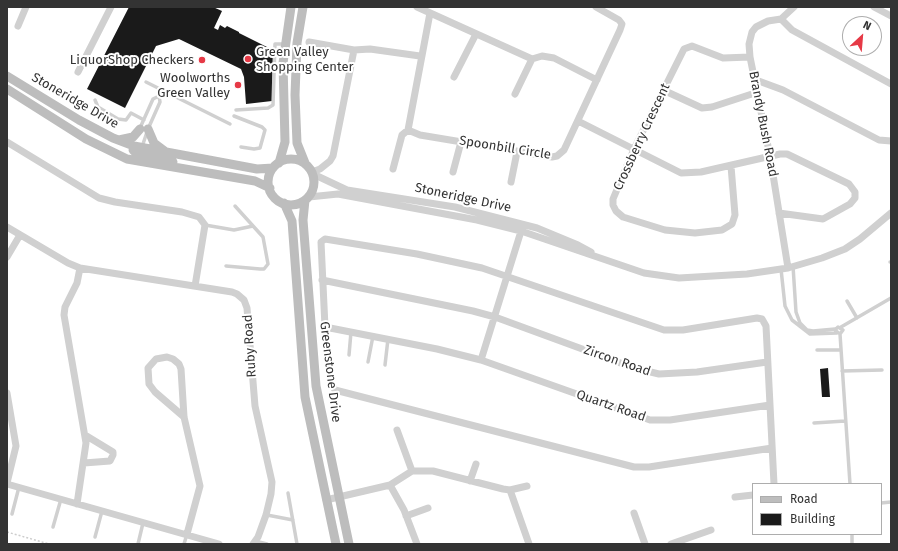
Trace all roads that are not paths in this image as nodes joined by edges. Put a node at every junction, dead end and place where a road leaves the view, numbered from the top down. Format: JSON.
{"nodes":[{"id":1,"x":26,"y":7,"type":"edge"},
{"id":2,"x":111,"y":7,"type":"edge"},
{"id":3,"x":291,"y":7,"type":"edge"},
{"id":4,"x":303,"y":7,"type":"edge"},
{"id":5,"x":417,"y":7,"type":"edge"},
{"id":6,"x":596,"y":7,"type":"edge"},
{"id":7,"x":794,"y":7,"type":"edge"},
{"id":8,"x":874,"y":7,"type":"edge"},
{"id":9,"x":430,"y":13,"type":"junction"},
{"id":10,"x":891,"y":16,"type":"edge"},
{"id":11,"x":781,"y":19,"type":"junction"},
{"id":12,"x":18,"y":26,"type":"dead end"},
{"id":13,"x":476,"y":34,"type":"junction"},
{"id":14,"x":309,"y":42,"type":"dead end"},
{"id":15,"x":285,"y":44,"type":"junction"},
{"id":16,"x":354,"y":50,"type":"junction"},
{"id":17,"x":420,"y":56,"type":"junction"},
{"id":18,"x":750,"y":57,"type":"junction"},
{"id":19,"x":532,"y":59,"type":"junction"},
{"id":20,"x":78,"y":72,"type":"dead end"},
{"id":21,"x":7,"y":76,"type":"edge"},
{"id":22,"x":454,"y":77,"type":"dead end"},
{"id":23,"x":597,"y":80,"type":"junction"},
{"id":24,"x":756,"y":80,"type":"junction"},
{"id":25,"x":146,"y":82,"type":"dead end"},
{"id":26,"x":891,"y":84,"type":"edge"},
{"id":27,"x":7,"y":90,"type":"edge"},
{"id":28,"x":162,"y":90,"type":"junction"},
{"id":29,"x":663,"y":90,"type":"junction"},
{"id":30,"x":758,"y":92,"type":"junction"},
{"id":31,"x":515,"y":94,"type":"dead end"},
{"id":32,"x":159,"y":96,"type":"junction"},
{"id":33,"x":95,"y":100,"type":"dead end"},
{"id":34,"x":236,"y":110,"type":"dead end"},
{"id":35,"x":234,"y":116,"type":"dead end"},
{"id":36,"x":144,"y":120,"type":"junction"},
{"id":37,"x":578,"y":121,"type":"junction"},
{"id":38,"x":230,"y":124,"type":"dead end"},
{"id":39,"x":144,"y":129,"type":"junction"},
{"id":40,"x":408,"y":130,"type":"junction"},
{"id":41,"x":118,"y":140,"type":"junction"},
{"id":42,"x":891,"y":141,"type":"edge"},
{"id":43,"x":7,"y":142,"type":"edge"},
{"id":44,"x":461,"y":142,"type":"junction"},
{"id":45,"x":138,"y":147,"type":"junction"},
{"id":46,"x":240,"y":147,"type":"dead end"},
{"id":47,"x":634,"y":149,"type":"junction"},
{"id":48,"x":517,"y":152,"type":"junction"},
{"id":49,"x":167,"y":153,"type":"junction"},
{"id":50,"x":770,"y":156,"type":"junction"},
{"id":51,"x":305,"y":163,"type":"junction"},
{"id":52,"x":276,"y":165,"type":"junction"},
{"id":53,"x":731,"y":166,"type":"junction"},
{"id":54,"x":393,"y":169,"type":"dead end"},
{"id":55,"x":188,"y":171,"type":"junction"},
{"id":56,"x":453,"y":172,"type":"dead end"},
{"id":57,"x":312,"y":173,"type":"junction"},
{"id":58,"x":511,"y":182,"type":"dead end"},
{"id":59,"x":270,"y":188,"type":"junction"},
{"id":60,"x":307,"y":198,"type":"junction"},
{"id":61,"x":284,"y":203,"type":"junction"},
{"id":62,"x":235,"y":206,"type":"dead end"},
{"id":63,"x":779,"y":213,"type":"junction"},
{"id":64,"x":891,"y":213,"type":"edge"},
{"id":65,"x":791,"y":216,"type":"junction"},
{"id":66,"x":780,"y":221,"type":"junction"},
{"id":67,"x":205,"y":225,"type":"junction"},
{"id":68,"x":253,"y":226,"type":"junction"},
{"id":69,"x":7,"y":227,"type":"edge"},
{"id":70,"x":522,"y":228,"type":"junction"},
{"id":71,"x":20,"y":235,"type":"junction"},
{"id":72,"x":7,"y":257,"type":"edge"},
{"id":73,"x":226,"y":266,"type":"dead end"},
{"id":74,"x":80,"y":268,"type":"junction"},
{"id":75,"x":787,"y":268,"type":"junction"},
{"id":76,"x":507,"y":275,"type":"junction"},
{"id":77,"x":322,"y":280,"type":"junction"},
{"id":78,"x":195,"y":286,"type":"junction"},
{"id":79,"x":891,"y":298,"type":"edge"},
{"id":80,"x":847,"y":301,"type":"dead end"},
{"id":81,"x":495,"y":317,"type":"junction"},
{"id":82,"x":857,"y":318,"type":"junction"},
{"id":83,"x":325,"y":327,"type":"junction"},
{"id":84,"x":841,"y":327,"type":"junction"},
{"id":85,"x":836,"y":329,"type":"junction"},
{"id":86,"x":351,"y":332,"type":"junction"},
{"id":87,"x":838,"y":334,"type":"junction"},
{"id":88,"x":372,"y":336,"type":"junction"},
{"id":89,"x":388,"y":339,"type":"junction"},
{"id":90,"x":817,"y":350,"type":"dead end"},
{"id":91,"x":841,"y":350,"type":"junction"},
{"id":92,"x":349,"y":355,"type":"dead end"},
{"id":93,"x":481,"y":360,"type":"junction"},
{"id":94,"x":368,"y":362,"type":"dead end"},
{"id":95,"x":767,"y":362,"type":"junction"},
{"id":96,"x":385,"y":365,"type":"dead end"},
{"id":97,"x":882,"y":370,"type":"dead end"},
{"id":98,"x":842,"y":371,"type":"junction"},
{"id":99,"x":7,"y":393,"type":"edge"},
{"id":100,"x":770,"y":405,"type":"junction"},
{"id":101,"x":184,"y":417,"type":"junction"},
{"id":102,"x":845,"y":421,"type":"junction"},
{"id":103,"x":814,"y":423,"type":"dead end"},
{"id":104,"x":397,"y":430,"type":"dead end"},
{"id":105,"x":85,"y":435,"type":"junction"},
{"id":106,"x":772,"y":448,"type":"junction"},
{"id":107,"x":84,"y":463,"type":"junction"},
{"id":108,"x":476,"y":464,"type":"dead end"},
{"id":109,"x":412,"y":471,"type":"junction"},
{"id":110,"x":470,"y":481,"type":"junction"},
{"id":111,"x":774,"y":483,"type":"edge"},
{"id":112,"x":850,"y":483,"type":"edge"},
{"id":113,"x":7,"y":484,"type":"edge"},
{"id":114,"x":390,"y":485,"type":"junction"},
{"id":115,"x":527,"y":486,"type":"dead end"},
{"id":116,"x":19,"y":487,"type":"junction"},
{"id":117,"x":510,"y":490,"type":"junction"},
{"id":118,"x":288,"y":493,"type":"dead end"},
{"id":119,"x":752,"y":495,"type":"edge"},
{"id":120,"x":735,"y":497,"type":"dead end"},
{"id":121,"x":339,"y":498,"type":"junction"},
{"id":122,"x":61,"y":499,"type":"junction"},
{"id":123,"x":326,"y":500,"type":"junction"},
{"id":124,"x":77,"y":504,"type":"junction"},
{"id":125,"x":428,"y":508,"type":"dead end"},
{"id":126,"x":102,"y":511,"type":"junction"},
{"id":127,"x":634,"y":513,"type":"dead end"},
{"id":128,"x":12,"y":514,"type":"dead end"},
{"id":129,"x":266,"y":515,"type":"junction"},
{"id":130,"x":406,"y":516,"type":"junction"},
{"id":131,"x":293,"y":520,"type":"junction"},
{"id":132,"x":143,"y":523,"type":"junction"},
{"id":133,"x":53,"y":527,"type":"dead end"},
{"id":134,"x":711,"y":530,"type":"dead end"},
{"id":135,"x":187,"y":534,"type":"junction"},
{"id":136,"x":95,"y":537,"type":"dead end"},
{"id":137,"x":254,"y":542,"type":"edge"},
{"id":138,"x":680,"y":543,"type":"edge"},
{"id":139,"x":138,"y":544,"type":"edge"},
{"id":140,"x":184,"y":544,"type":"edge"},
{"id":141,"x":218,"y":544,"type":"edge"},
{"id":142,"x":267,"y":544,"type":"edge"},
{"id":143,"x":297,"y":544,"type":"edge"},
{"id":144,"x":336,"y":544,"type":"edge"},
{"id":145,"x":349,"y":544,"type":"edge"},
{"id":146,"x":417,"y":544,"type":"edge"},
{"id":147,"x":529,"y":544,"type":"edge"},
{"id":148,"x":645,"y":544,"type":"edge"},
{"id":149,"x":671,"y":544,"type":"edge"}],
"edges":[{"from":1,"to":12,"type":"street"},
{"from":2,"to":20,"type":"street"},
{"from":3,"to":15,"type":"main road"},
{"from":4,"to":51,"type":"main road"},
{"from":5,"to":9,"type":"street"},
{"from":6,"to":23,"type":"street","name":"Spoonbill Circle"},
{"from":7,"to":11,"type":"street","name":"Brandy Bush Road"},
{"from":8,"to":10,"type":"street"},
{"from":9,"to":13,"type":"street"},
{"from":9,"to":17,"type":"street"},
{"from":11,"to":18,"type":"street","name":"Brandy Bush Road"},
{"from":11,"to":26,"type":"street"},
{"from":13,"to":19,"type":"street"},
{"from":13,"to":22,"type":"street"},
{"from":14,"to":16,"type":"street"},
{"from":15,"to":34,"type":"lane"},
{"from":15,"to":52,"type":"main road"},
{"from":16,"to":17,"type":"street"},
{"from":16,"to":57,"type":"street"},
{"from":17,"to":40,"type":"street"},
{"from":18,"to":24,"type":"street","name":"Brandy Bush Road"},
{"from":18,"to":29,"type":"street","name":"Crossberry Crescent"},
{"from":19,"to":23,"type":"street"},
{"from":19,"to":31,"type":"street"},
{"from":21,"to":41,"type":"main road","name":"Stoneridge Drive"},
{"from":23,"to":37,"type":"street","name":"Spoonbill Circle"},
{"from":24,"to":30,"type":"street","name":"Brandy Bush Road"},
{"from":24,"to":42,"type":"street"},
{"from":25,"to":28,"type":"lane"},
{"from":27,"to":55,"type":"main road","name":"Stoneridge Drive"},
{"from":28,"to":32,"type":"lane"},
{"from":28,"to":38,"type":"lane"},
{"from":29,"to":30,"type":"street"},
{"from":29,"to":47,"type":"street","name":"Crossberry Crescent"},
{"from":30,"to":50,"type":"street","name":"Brandy Bush Road"},
{"from":32,"to":36,"type":"lane"},
{"from":32,"to":39,"type":"lane"},
{"from":33,"to":36,"type":"lane"},
{"from":35,"to":46,"type":"lane"},
{"from":36,"to":39,"type":"lane"},
{"from":37,"to":47,"type":"street"},
{"from":37,"to":48,"type":"street","name":"Spoonbill Circle"},
{"from":39,"to":41,"type":"main road"},
{"from":39,"to":45,"type":"lane"},
{"from":39,"to":45,"type":"lane"},
{"from":39,"to":49,"type":"main road"},
{"from":40,"to":44,"type":"street","name":"Spoonbill Circle"},
{"from":40,"to":54,"type":"street"},
{"from":41,"to":45,"type":"main road","name":"Stoneridge Drive"},
{"from":43,"to":67,"type":"street"},
{"from":44,"to":48,"type":"street","name":"Spoonbill Circle"},
{"from":44,"to":56,"type":"street"},
{"from":45,"to":49,"type":"main road","name":"Stoneridge Drive"},
{"from":45,"to":55,"type":"main road"},
{"from":47,"to":53,"type":"street"},
{"from":47,"to":53,"type":"street","name":"Crossberry Crescent"},
{"from":48,"to":58,"type":"street"},
{"from":49,"to":52,"type":"main road","name":"Stoneridge Drive"},
{"from":50,"to":53,"type":"street"},
{"from":50,"to":63,"type":"street","name":"Brandy Bush Road"},
{"from":50,"to":65,"type":"street"},
{"from":51,"to":52,"type":"main road"},
{"from":51,"to":57,"type":"main road"},
{"from":52,"to":59,"type":"main road"},
{"from":55,"to":59,"type":"main road","name":"Stoneridge Drive"},
{"from":57,"to":60,"type":"main road"},
{"from":57,"to":70,"type":"street","name":"Stoneridge Drive"},
{"from":59,"to":61,"type":"main road"},
{"from":60,"to":61,"type":"main road"},
{"from":60,"to":70,"type":"street","name":"Stoneridge Drive"},
{"from":60,"to":121,"type":"main road","name":"Greenstone Drive"},
{"from":61,"to":123,"type":"main road","name":"Greenstone Drive"},
{"from":62,"to":68,"type":"lane"},
{"from":63,"to":65,"type":"street"},
{"from":63,"to":66,"type":"street","name":"Brandy Bush Road"},
{"from":64,"to":75,"type":"street","name":"Stoneridge Drive"},
{"from":65,"to":66,"type":"street"},
{"from":66,"to":75,"type":"street","name":"Brandy Bush Road"},
{"from":67,"to":68,"type":"lane"},
{"from":67,"to":78,"type":"street"},
{"from":68,"to":73,"type":"lane"},
{"from":69,"to":71,"type":"street","name":"Ruby Road"},
{"from":70,"to":75,"type":"street","name":"Stoneridge Drive"},
{"from":70,"to":76,"type":"street"},
{"from":71,"to":72,"type":"street"},
{"from":71,"to":74,"type":"street","name":"Ruby Road"},
{"from":74,"to":78,"type":"street","name":"Ruby Road"},
{"from":74,"to":105,"type":"street"},
{"from":75,"to":85,"type":"lane"},
{"from":75,"to":87,"type":"lane"},
{"from":76,"to":77,"type":"street"},
{"from":76,"to":81,"type":"street"},
{"from":76,"to":95,"type":"street"},
{"from":77,"to":81,"type":"street","name":"Zircon Road"},
{"from":77,"to":83,"type":"street"},
{"from":78,"to":129,"type":"street","name":"Ruby Road"},
{"from":79,"to":82,"type":"lane"},
{"from":80,"to":82,"type":"lane"},
{"from":81,"to":93,"type":"street"},
{"from":81,"to":95,"type":"street","name":"Zircon Road"},
{"from":82,"to":84,"type":"lane"},
{"from":83,"to":86,"type":"street"},
{"from":83,"to":106,"type":"street"},
{"from":84,"to":85,"type":"lane"},
{"from":84,"to":87,"type":"lane"},
{"from":85,"to":87,"type":"lane"},
{"from":86,"to":88,"type":"street"},
{"from":86,"to":92,"type":"lane"},
{"from":87,"to":91,"type":"lane"},
{"from":88,"to":89,"type":"street"},
{"from":88,"to":94,"type":"lane"},
{"from":89,"to":93,"type":"street"},
{"from":89,"to":96,"type":"lane"},
{"from":90,"to":91,"type":"lane"},
{"from":91,"to":98,"type":"lane"},
{"from":93,"to":100,"type":"street","name":"Quartz Road"},
{"from":95,"to":100,"type":"street"},
{"from":97,"to":98,"type":"lane"},
{"from":98,"to":102,"type":"lane"},
{"from":99,"to":113,"type":"street"},
{"from":100,"to":106,"type":"street"},
{"from":101,"to":101,"type":"street"},
{"from":101,"to":135,"type":"street"},
{"from":102,"to":103,"type":"lane"},
{"from":102,"to":112,"type":"lane"},
{"from":104,"to":109,"type":"street"},
{"from":105,"to":107,"type":"street"},
{"from":105,"to":107,"type":"street"},
{"from":106,"to":111,"type":"street"},
{"from":107,"to":124,"type":"street"},
{"from":108,"to":110,"type":"street"},
{"from":109,"to":110,"type":"street"},
{"from":109,"to":114,"type":"street"},
{"from":110,"to":117,"type":"street"},
{"from":113,"to":116,"type":"street"},
{"from":114,"to":121,"type":"street"},
{"from":114,"to":130,"type":"street"},
{"from":115,"to":117,"type":"street"},
{"from":116,"to":122,"type":"street"},
{"from":116,"to":128,"type":"lane"},
{"from":117,"to":147,"type":"street"},
{"from":118,"to":131,"type":"lane"},
{"from":119,"to":120,"type":"street"},
{"from":121,"to":123,"type":"street"},
{"from":121,"to":145,"type":"main road","name":"Greenstone Drive"},
{"from":122,"to":124,"type":"street"},
{"from":122,"to":133,"type":"lane"},
{"from":123,"to":144,"type":"main road","name":"Greenstone Drive"},
{"from":124,"to":126,"type":"street"},
{"from":125,"to":130,"type":"street"},
{"from":126,"to":132,"type":"street"},
{"from":126,"to":136,"type":"lane"},
{"from":127,"to":148,"type":"street"},
{"from":129,"to":131,"type":"lane"},
{"from":129,"to":137,"type":"street","name":"Ruby Road"},
{"from":130,"to":146,"type":"street"},
{"from":131,"to":143,"type":"lane"},
{"from":132,"to":135,"type":"street"},
{"from":132,"to":139,"type":"lane"},
{"from":134,"to":138,"type":"street"},
{"from":135,"to":140,"type":"lane"},
{"from":135,"to":141,"type":"street"},
{"from":137,"to":142,"type":"lane"},
{"from":138,"to":149,"type":"street"}]}
